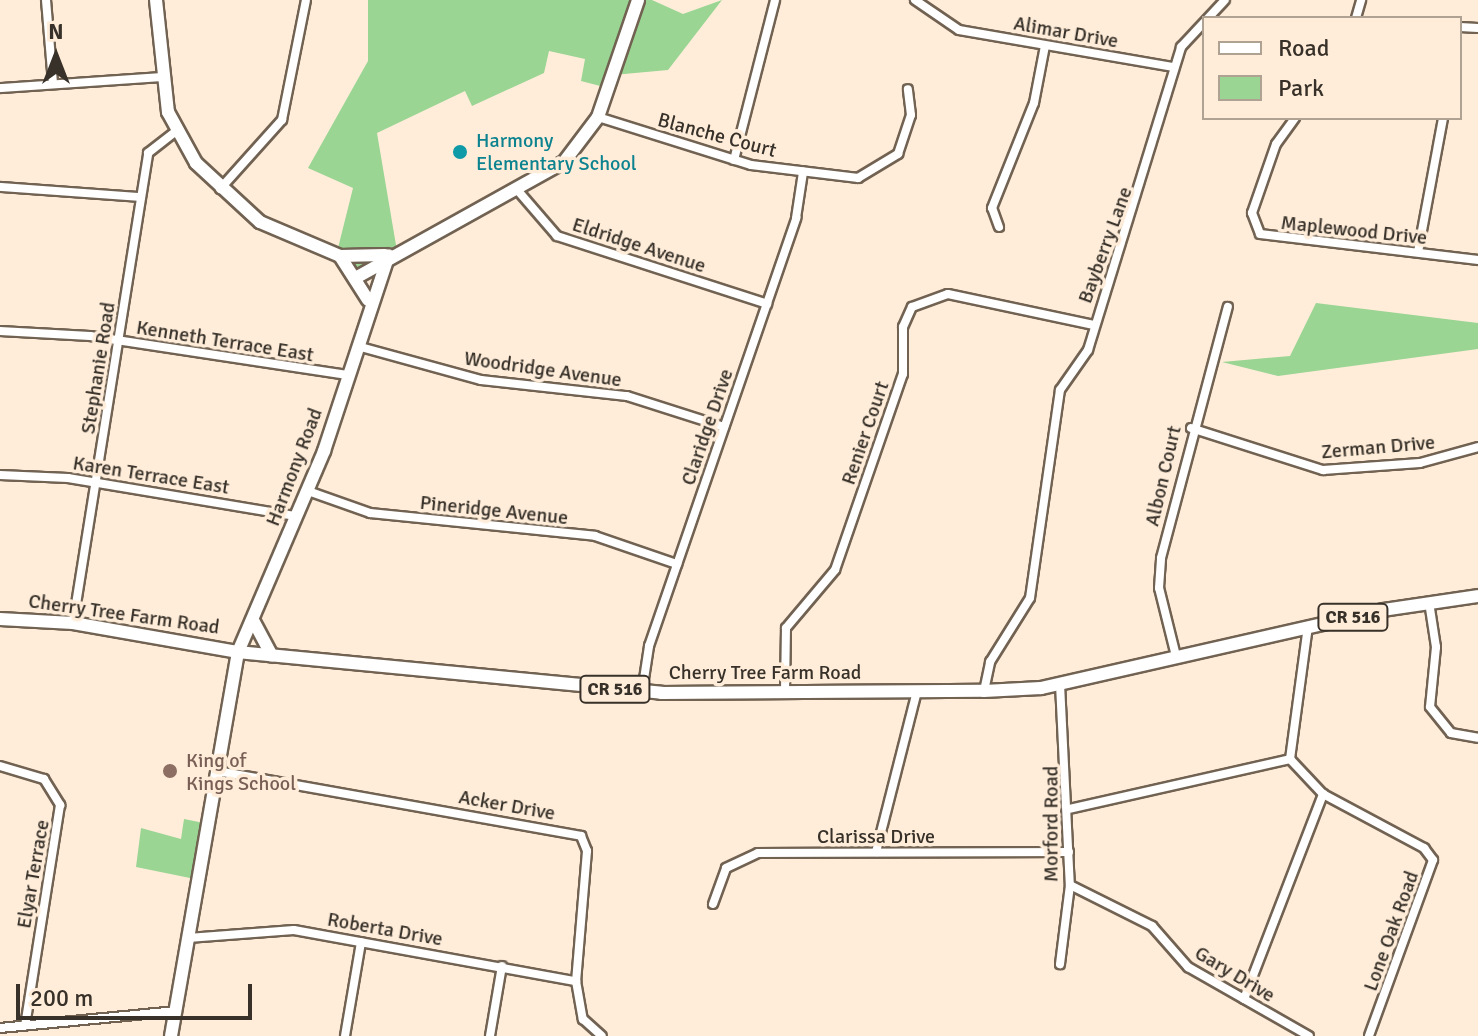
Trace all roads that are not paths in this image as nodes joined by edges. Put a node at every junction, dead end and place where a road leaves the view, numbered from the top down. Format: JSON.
{"nodes":[{"id":1,"x":46,"y":0,"type":"edge"},
{"id":2,"x":156,"y":0,"type":"edge"},
{"id":3,"x":306,"y":0,"type":"edge"},
{"id":4,"x":638,"y":0,"type":"edge"},
{"id":5,"x":775,"y":0,"type":"edge"},
{"id":6,"x":915,"y":0,"type":"edge"},
{"id":7,"x":1225,"y":0,"type":"edge"},
{"id":8,"x":1206,"y":16,"type":"edge"},
{"id":9,"x":1202,"y":19,"type":"edge"},
{"id":10,"x":1045,"y":46,"type":"junction"},
{"id":11,"x":1174,"y":67,"type":"junction"},
{"id":12,"x":162,"y":77,"type":"junction"},
{"id":13,"x":53,"y":84,"type":"junction"},
{"id":14,"x":0,"y":88,"type":"edge"},
{"id":15,"x":908,"y":89,"type":"dead end"},
{"id":16,"x":598,"y":117,"type":"junction"},
{"id":17,"x":1294,"y":120,"type":"edge"},
{"id":18,"x":1443,"y":120,"type":"edge"},
{"id":19,"x":175,"y":132,"type":"junction"},
{"id":20,"x":734,"y":160,"type":"junction"},
{"id":21,"x":803,"y":172,"type":"junction"},
{"id":22,"x":0,"y":187,"type":"edge"},
{"id":23,"x":220,"y":190,"type":"junction"},
{"id":24,"x":519,"y":192,"type":"junction"},
{"id":25,"x":141,"y":197,"type":"junction"},
{"id":26,"x":999,"y":227,"type":"dead end"},
{"id":27,"x":1418,"y":252,"type":"junction"},
{"id":28,"x":389,"y":255,"type":"junction"},
{"id":29,"x":340,"y":256,"type":"junction"},
{"id":30,"x":1478,"y":260,"type":"edge"},
{"id":31,"x":359,"y":276,"type":"junction"},
{"id":32,"x":368,"y":300,"type":"junction"},
{"id":33,"x":767,"y":304,"type":"junction"},
{"id":34,"x":1228,"y":307,"type":"dead end"},
{"id":35,"x":1094,"y":325,"type":"junction"},
{"id":36,"x":0,"y":331,"type":"edge"},
{"id":37,"x":118,"y":340,"type":"junction"},
{"id":38,"x":357,"y":346,"type":"junction"},
{"id":39,"x":349,"y":375,"type":"junction"},
{"id":40,"x":724,"y":427,"type":"junction"},
{"id":41,"x":1191,"y":428,"type":"junction"},
{"id":42,"x":1478,"y":447,"type":"edge"},
{"id":43,"x":0,"y":475,"type":"edge"},
{"id":44,"x":96,"y":483,"type":"junction"},
{"id":45,"x":308,"y":491,"type":"junction"},
{"id":46,"x":296,"y":516,"type":"junction"},
{"id":47,"x":677,"y":564,"type":"junction"},
{"id":48,"x":1478,"y":596,"type":"edge"},
{"id":49,"x":1429,"y":602,"type":"junction"},
{"id":50,"x":0,"y":619,"type":"edge"},
{"id":51,"x":254,"y":622,"type":"junction"},
{"id":52,"x":73,"y":623,"type":"junction"},
{"id":53,"x":1308,"y":626,"type":"junction"},
{"id":54,"x":238,"y":652,"type":"junction"},
{"id":55,"x":272,"y":656,"type":"junction"},
{"id":56,"x":1176,"y":656,"type":"junction"},
{"id":57,"x":1060,"y":684,"type":"junction"},
{"id":58,"x":785,"y":691,"type":"junction"},
{"id":59,"x":917,"y":691,"type":"junction"},
{"id":60,"x":984,"y":691,"type":"junction"},
{"id":61,"x":642,"y":692,"type":"junction"},
{"id":62,"x":1478,"y":738,"type":"edge"},
{"id":63,"x":1290,"y":759,"type":"junction"},
{"id":64,"x":0,"y":766,"type":"edge"},
{"id":65,"x":217,"y":771,"type":"junction"},
{"id":66,"x":1323,"y":794,"type":"junction"},
{"id":67,"x":1069,"y":809,"type":"junction"},
{"id":68,"x":876,"y":852,"type":"junction"},
{"id":69,"x":1069,"y":852,"type":"junction"},
{"id":70,"x":1070,"y":885,"type":"junction"},
{"id":71,"x":713,"y":904,"type":"dead end"},
{"id":72,"x":188,"y":938,"type":"junction"},
{"id":73,"x":361,"y":942,"type":"junction"},
{"id":74,"x":1060,"y":964,"type":"dead end"},
{"id":75,"x":502,"y":966,"type":"junction"},
{"id":76,"x":576,"y":981,"type":"junction"},
{"id":77,"x":1244,"y":999,"type":"junction"},
{"id":78,"x":175,"y":1011,"type":"junction"},
{"id":79,"x":25,"y":1025,"type":"junction"},
{"id":80,"x":0,"y":1028,"type":"edge"},
{"id":81,"x":171,"y":1036,"type":"edge"},
{"id":82,"x":345,"y":1036,"type":"edge"},
{"id":83,"x":490,"y":1036,"type":"edge"},
{"id":84,"x":602,"y":1036,"type":"edge"},
{"id":85,"x":1309,"y":1036,"type":"edge"},
{"id":86,"x":1369,"y":1036,"type":"edge"}],
"edges":[{"from":1,"to":13,"type":"street"},
{"from":2,"to":12,"type":"street"},
{"from":3,"to":23,"type":"street"},
{"from":4,"to":16,"type":"street"},
{"from":5,"to":20,"type":"street"},
{"from":6,"to":10,"type":"street","name":"Alimar Drive"},
{"from":7,"to":8,"type":"street","name":"Bayberry Lane"},
{"from":9,"to":11,"type":"street","name":"Bayberry Lane"},
{"from":10,"to":11,"type":"street","name":"Alimar Drive"},
{"from":10,"to":26,"type":"street"},
{"from":11,"to":35,"type":"street","name":"Bayberry Lane"},
{"from":12,"to":13,"type":"street"},
{"from":12,"to":19,"type":"street"},
{"from":13,"to":14,"type":"street"},
{"from":15,"to":21,"type":"street","name":"Blanche Court"},
{"from":16,"to":20,"type":"street","name":"Blanche Court"},
{"from":16,"to":24,"type":"street"},
{"from":17,"to":27,"type":"street","name":"Maplewood Drive"},
{"from":18,"to":27,"type":"street"},
{"from":19,"to":23,"type":"street"},
{"from":19,"to":25,"type":"street","name":"Stephanie Road"},
{"from":20,"to":21,"type":"street","name":"Blanche Court"},
{"from":21,"to":33,"type":"street","name":"Claridge Drive"},
{"from":22,"to":25,"type":"street"},
{"from":23,"to":29,"type":"street"},
{"from":24,"to":28,"type":"street"},
{"from":24,"to":33,"type":"street","name":"Eldridge Avenue"},
{"from":25,"to":37,"type":"street","name":"Stephanie Road"},
{"from":27,"to":30,"type":"street","name":"Maplewood Drive"},
{"from":28,"to":29,"type":"street"},
{"from":28,"to":31,"type":"street"},
{"from":28,"to":32,"type":"street","name":"Harmony Road"},
{"from":29,"to":31,"type":"street"},
{"from":31,"to":32,"type":"street"},
{"from":32,"to":38,"type":"street","name":"Harmony Road"},
{"from":33,"to":40,"type":"street","name":"Claridge Drive"},
{"from":34,"to":41,"type":"street","name":"Albon Court"},
{"from":35,"to":58,"type":"street","name":"Renier Court"},
{"from":35,"to":60,"type":"street","name":"Bayberry Lane"},
{"from":36,"to":37,"type":"street","name":"Kenneth Terrace East"},
{"from":37,"to":39,"type":"street","name":"Kenneth Terrace East"},
{"from":37,"to":44,"type":"street","name":"Stephanie Road"},
{"from":38,"to":39,"type":"street","name":"Harmony Road"},
{"from":38,"to":40,"type":"street","name":"Woodridge Avenue"},
{"from":39,"to":45,"type":"street","name":"Harmony Road"},
{"from":40,"to":47,"type":"street","name":"Claridge Drive"},
{"from":41,"to":42,"type":"street","name":"Zerman Drive"},
{"from":41,"to":56,"type":"street","name":"Albon Court"},
{"from":43,"to":44,"type":"street","name":"Karen Terrace East"},
{"from":44,"to":46,"type":"street","name":"Karen Terrace East"},
{"from":44,"to":52,"type":"street","name":"Stephanie Road"},
{"from":45,"to":46,"type":"street","name":"Harmony Road"},
{"from":45,"to":47,"type":"street","name":"Pineridge Avenue"},
{"from":46,"to":51,"type":"street","name":"Harmony Road"},
{"from":47,"to":61,"type":"street","name":"Claridge Drive"},
{"from":48,"to":49,"type":"street","name":"Cherry Tree Farm Road","number":"CR 516"},
{"from":49,"to":53,"type":"street","name":"Cherry Tree Farm Road","number":"CR 516"},
{"from":49,"to":62,"type":"street"},
{"from":50,"to":52,"type":"street","name":"Cherry Tree Farm Road","number":"CR 516"},
{"from":51,"to":54,"type":"street","name":"Harmony Road"},
{"from":51,"to":55,"type":"street"},
{"from":52,"to":54,"type":"street","name":"Cherry Tree Farm Road","number":"CR 516"},
{"from":53,"to":56,"type":"street","name":"Cherry Tree Farm Road","number":"CR 516"},
{"from":53,"to":63,"type":"street"},
{"from":54,"to":55,"type":"street","name":"Cherry Tree Farm Road","number":"CR 516"},
{"from":54,"to":65,"type":"street","name":"Harmony Road"},
{"from":55,"to":61,"type":"street","name":"Cherry Tree Farm Road","number":"CR 516"},
{"from":56,"to":57,"type":"street","name":"Cherry Tree Farm Road","number":"CR 516"},
{"from":57,"to":60,"type":"street","name":"Cherry Tree Farm Road","number":"CR 516"},
{"from":57,"to":67,"type":"street","name":"Morford Road"},
{"from":58,"to":59,"type":"street","name":"Cherry Tree Farm Road","number":"CR 516"},
{"from":58,"to":61,"type":"street","name":"Cherry Tree Farm Road","number":"CR 516"},
{"from":59,"to":60,"type":"street","name":"Cherry Tree Farm Road","number":"CR 516"},
{"from":59,"to":68,"type":"street"},
{"from":63,"to":66,"type":"street","name":"Lone Oak Road"},
{"from":63,"to":67,"type":"street"},
{"from":64,"to":79,"type":"street","name":"Elyar Terrace"},
{"from":65,"to":72,"type":"street","name":"Harmony Road"},
{"from":65,"to":76,"type":"street","name":"Acker Drive"},
{"from":66,"to":77,"type":"street"},
{"from":66,"to":86,"type":"street","name":"Lone Oak Road"},
{"from":67,"to":69,"type":"street","name":"Morford Road"},
{"from":68,"to":69,"type":"street","name":"Clarissa Drive"},
{"from":68,"to":71,"type":"street","name":"Clarissa Drive"},
{"from":69,"to":70,"type":"street","name":"Morford Road"},
{"from":70,"to":74,"type":"street","name":"Morford Road"},
{"from":70,"to":77,"type":"street","name":"Gary Drive"},
{"from":72,"to":73,"type":"street","name":"Roberta Drive"},
{"from":72,"to":78,"type":"street","name":"Harmony Road"},
{"from":73,"to":75,"type":"street","name":"Roberta Drive"},
{"from":73,"to":82,"type":"street"},
{"from":75,"to":76,"type":"street","name":"Roberta Drive"},
{"from":75,"to":83,"type":"street"},
{"from":76,"to":84,"type":"street","name":"Acker Drive"},
{"from":77,"to":85,"type":"street","name":"Gary Drive"},
{"from":78,"to":79,"type":"street"},
{"from":78,"to":81,"type":"street","name":"Harmony Road"},
{"from":79,"to":80,"type":"street"}]}
